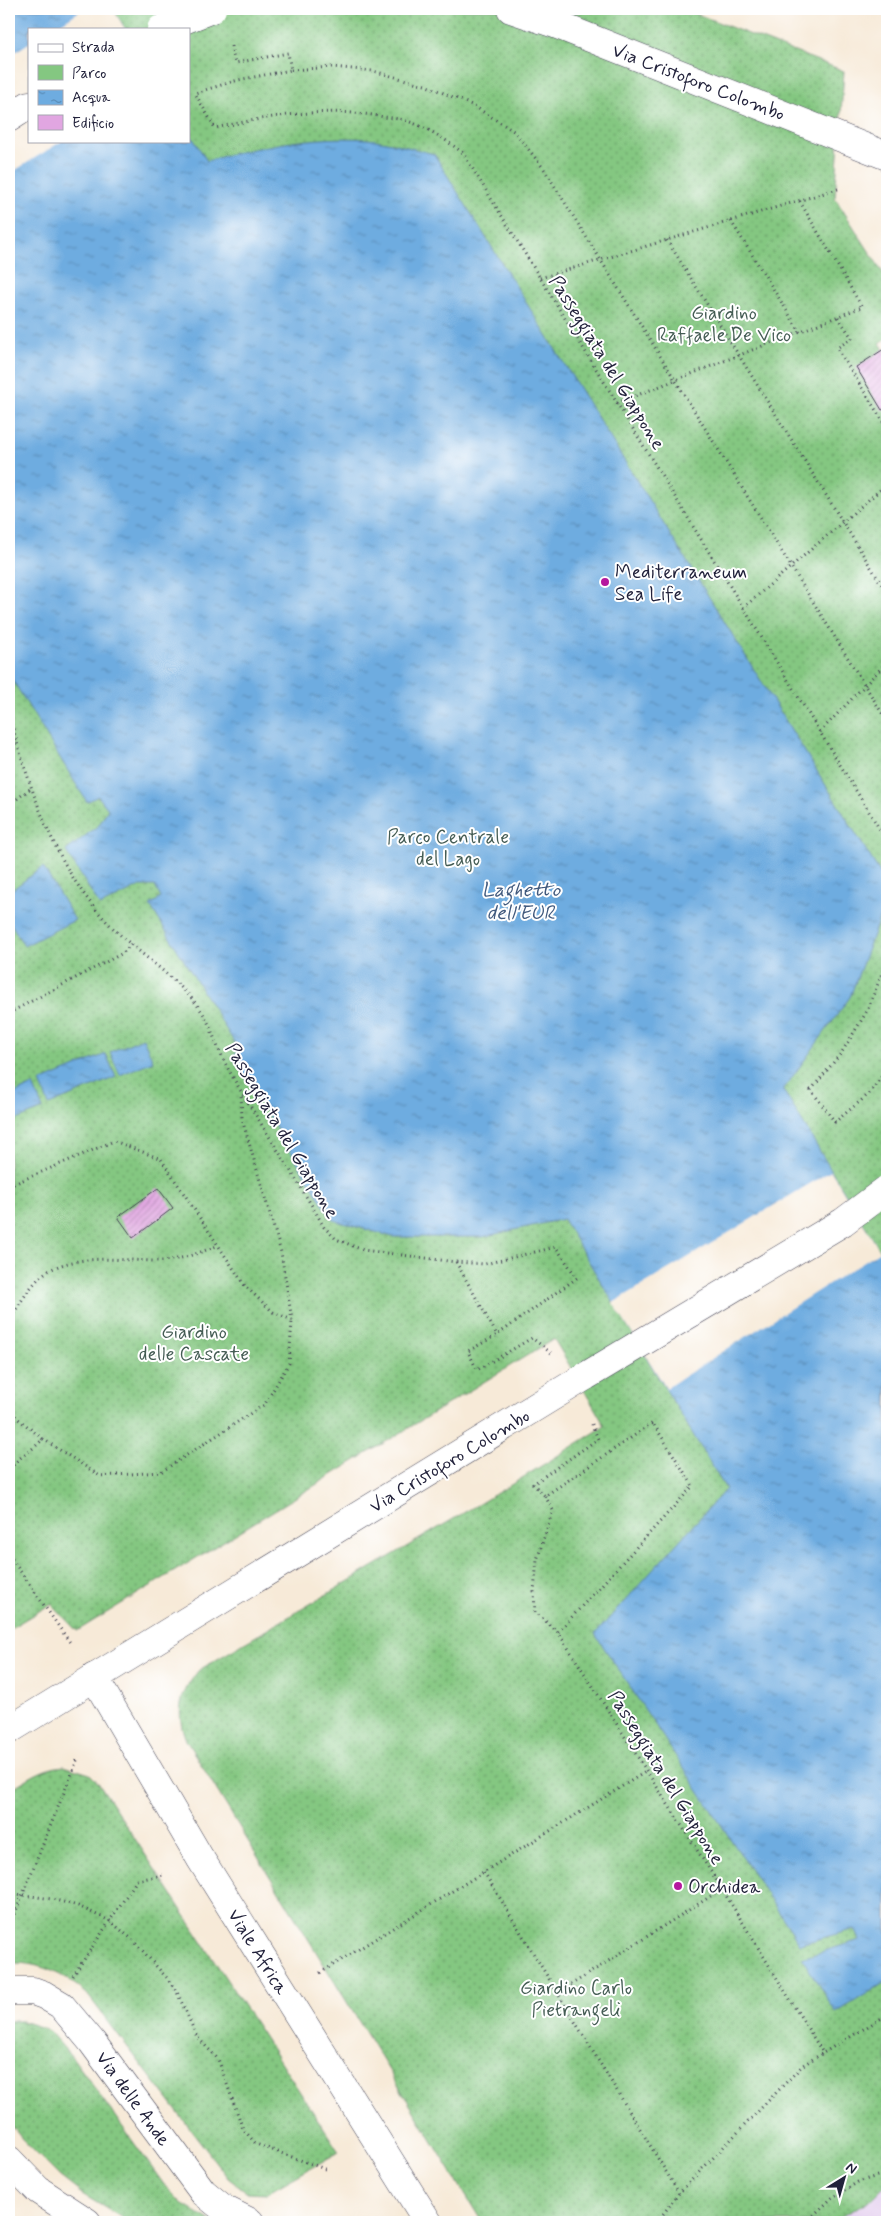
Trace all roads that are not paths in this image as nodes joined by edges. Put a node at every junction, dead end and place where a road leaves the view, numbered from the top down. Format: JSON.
{"nodes":[{"id":1,"x":212,"y":9,"type":"edge"},
{"id":2,"x":511,"y":9,"type":"edge"},
{"id":3,"x":164,"y":28,"type":"edge"},
{"id":4,"x":28,"y":107,"type":"edge"},
{"id":5,"x":9,"y":118,"type":"edge"},
{"id":6,"x":887,"y":156,"type":"edge"},
{"id":7,"x":887,"y":1189,"type":"edge"},
{"id":8,"x":94,"y":1677,"type":"junction"},
{"id":9,"x":9,"y":1730,"type":"edge"},
{"id":10,"x":9,"y":1991,"type":"edge"},
{"id":11,"x":9,"y":2160,"type":"edge"},
{"id":12,"x":87,"y":2222,"type":"edge"},
{"id":13,"x":250,"y":2222,"type":"edge"},
{"id":14,"x":428,"y":2222,"type":"edge"}],
"edges":[{"from":1,"to":3,"type":"main road","bridge":true},
{"from":2,"to":6,"type":"main road","name":"Via Cristoforo Colombo"},
{"from":4,"to":5,"type":"main road"},
{"from":7,"to":8,"type":"main road","name":"Via Cristoforo Colombo","bridge":true},
{"from":8,"to":9,"type":"main road","name":"Via Cristoforo Colombo"},
{"from":8,"to":14,"type":"main road","name":"Viale Africa"},
{"from":10,"to":13,"type":"main road","name":"Via delle Ande"},
{"from":11,"to":12,"type":"main road"}]}
